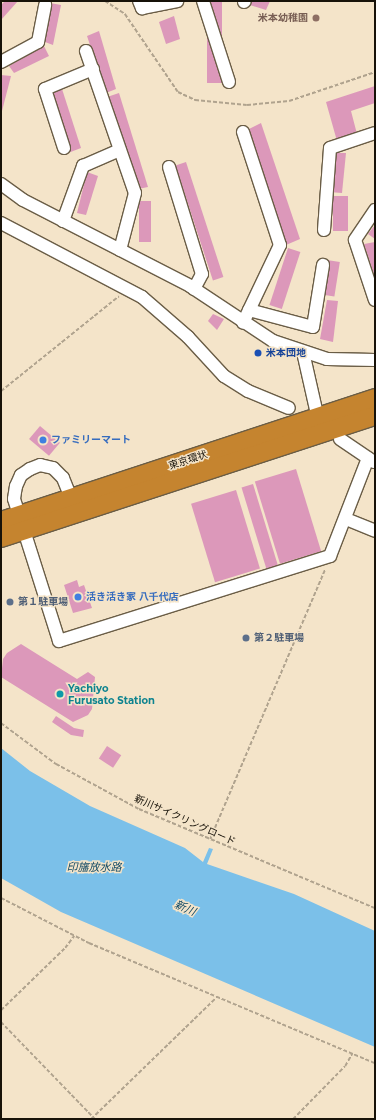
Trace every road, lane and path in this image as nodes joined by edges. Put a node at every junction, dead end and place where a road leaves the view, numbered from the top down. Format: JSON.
{"nodes":[{"id":1,"x":105,"y":1,"type":"edge"},
{"id":2,"x":139,"y":1,"type":"edge"},
{"id":3,"x":177,"y":1,"type":"edge"},
{"id":4,"x":202,"y":1,"type":"edge"},
{"id":5,"x":45,"y":5,"type":"dead end"},
{"id":6,"x":86,"y":51,"type":"dead end"},
{"id":7,"x":1,"y":62,"type":"edge"},
{"id":8,"x":93,"y":69,"type":"junction"},
{"id":9,"x":375,"y":72,"type":"edge"},
{"id":10,"x":229,"y":82,"type":"dead end"},
{"id":11,"x":243,"y":132,"type":"dead end"},
{"id":12,"x":375,"y":133,"type":"edge"},
{"id":13,"x":64,"y":148,"type":"dead end"},
{"id":14,"x":120,"y":150,"type":"junction"},
{"id":15,"x":169,"y":167,"type":"dead end"},
{"id":16,"x":1,"y":184,"type":"edge"},
{"id":17,"x":375,"y":210,"type":"edge"},
{"id":18,"x":63,"y":221,"type":"junction"},
{"id":19,"x":1,"y":223,"type":"edge"},
{"id":20,"x":324,"y":230,"type":"dead end"},
{"id":21,"x":120,"y":250,"type":"junction"},
{"id":22,"x":323,"y":265,"type":"dead end"},
{"id":23,"x":194,"y":289,"type":"junction"},
{"id":24,"x":126,"y":290,"type":"junction"},
{"id":25,"x":375,"y":300,"type":"edge"},
{"id":26,"x":249,"y":310,"type":"junction"},
{"id":27,"x":243,"y":323,"type":"junction"},
{"id":28,"x":303,"y":352,"type":"junction"},
{"id":29,"x":375,"y":360,"type":"edge"},
{"id":30,"x":1,"y":391,"type":"edge"},
{"id":31,"x":375,"y":398,"type":"edge"},
{"id":32,"x":290,"y":408,"type":"dead end"},
{"id":33,"x":375,"y":416,"type":"edge"},
{"id":34,"x":320,"y":424,"type":"junction"},
{"id":35,"x":340,"y":439,"type":"dead end"},
{"id":36,"x":372,"y":460,"type":"edge"},
{"id":37,"x":71,"y":498,"type":"junction"},
{"id":38,"x":346,"y":519,"type":"junction"},
{"id":39,"x":1,"y":521,"type":"edge"},
{"id":40,"x":23,"y":523,"type":"junction"},
{"id":41,"x":375,"y":531,"type":"edge"},
{"id":42,"x":1,"y":538,"type":"edge"},
{"id":43,"x":330,"y":556,"type":"junction"},
{"id":44,"x":1,"y":724,"type":"edge"},
{"id":45,"x":210,"y":840,"type":"junction"},
{"id":46,"x":1,"y":898,"type":"edge"},
{"id":47,"x":375,"y":908,"type":"edge"},
{"id":48,"x":74,"y":936,"type":"junction"},
{"id":49,"x":217,"y":997,"type":"junction"},
{"id":50,"x":1,"y":1010,"type":"edge"},
{"id":51,"x":1,"y":1022,"type":"edge"},
{"id":52,"x":352,"y":1054,"type":"junction"},
{"id":53,"x":375,"y":1063,"type":"edge"},
{"id":54,"x":93,"y":1118,"type":"edge"},
{"id":55,"x":293,"y":1119,"type":"edge"}],
"edges":[{"from":1,"to":9,"type":"path"},
{"from":2,"to":3,"type":"street"},
{"from":4,"to":10,"type":"street"},
{"from":5,"to":7,"type":"street"},
{"from":6,"to":8,"type":"street"},
{"from":8,"to":13,"type":"street"},
{"from":8,"to":14,"type":"street"},
{"from":11,"to":26,"type":"street"},
{"from":12,"to":20,"type":"street"},
{"from":14,"to":18,"type":"street"},
{"from":14,"to":21,"type":"street"},
{"from":15,"to":23,"type":"street"},
{"from":16,"to":18,"type":"street"},
{"from":17,"to":25,"type":"street"},
{"from":18,"to":21,"type":"street"},
{"from":19,"to":24,"type":"street"},
{"from":21,"to":23,"type":"street"},
{"from":22,"to":26,"type":"street"},
{"from":23,"to":27,"type":"street"},
{"from":24,"to":30,"type":"path"},
{"from":24,"to":32,"type":"street"},
{"from":26,"to":27,"type":"street"},
{"from":27,"to":28,"type":"street"},
{"from":28,"to":29,"type":"street"},
{"from":28,"to":34,"type":"street"},
{"from":31,"to":34,"type":"highway","name":"東京環状"},
{"from":33,"to":34,"type":"highway","name":"東京環状"},
{"from":34,"to":37,"type":"highway","name":"東京環状"},
{"from":34,"to":40,"type":"highway","name":"東京環状"},
{"from":35,"to":36,"type":"street"},
{"from":36,"to":38,"type":"street"},
{"from":37,"to":40,"type":"highway","name":"東京環状"},
{"from":37,"to":40,"type":"street"},
{"from":38,"to":41,"type":"street"},
{"from":38,"to":43,"type":"street"},
{"from":39,"to":40,"type":"highway","name":"東京環状"},
{"from":40,"to":42,"type":"highway","name":"東京環状"},
{"from":40,"to":43,"type":"street"},
{"from":43,"to":45,"type":"path"},
{"from":44,"to":45,"type":"path","name":"新川サイクリングロード"},
{"from":45,"to":47,"type":"path","name":"新川サイクリングロード"},
{"from":46,"to":48,"type":"path"},
{"from":48,"to":49,"type":"path"},
{"from":48,"to":50,"type":"path"},
{"from":49,"to":52,"type":"path"},
{"from":49,"to":54,"type":"path"},
{"from":51,"to":54,"type":"path"},
{"from":52,"to":53,"type":"path"},
{"from":52,"to":55,"type":"path"}]}
